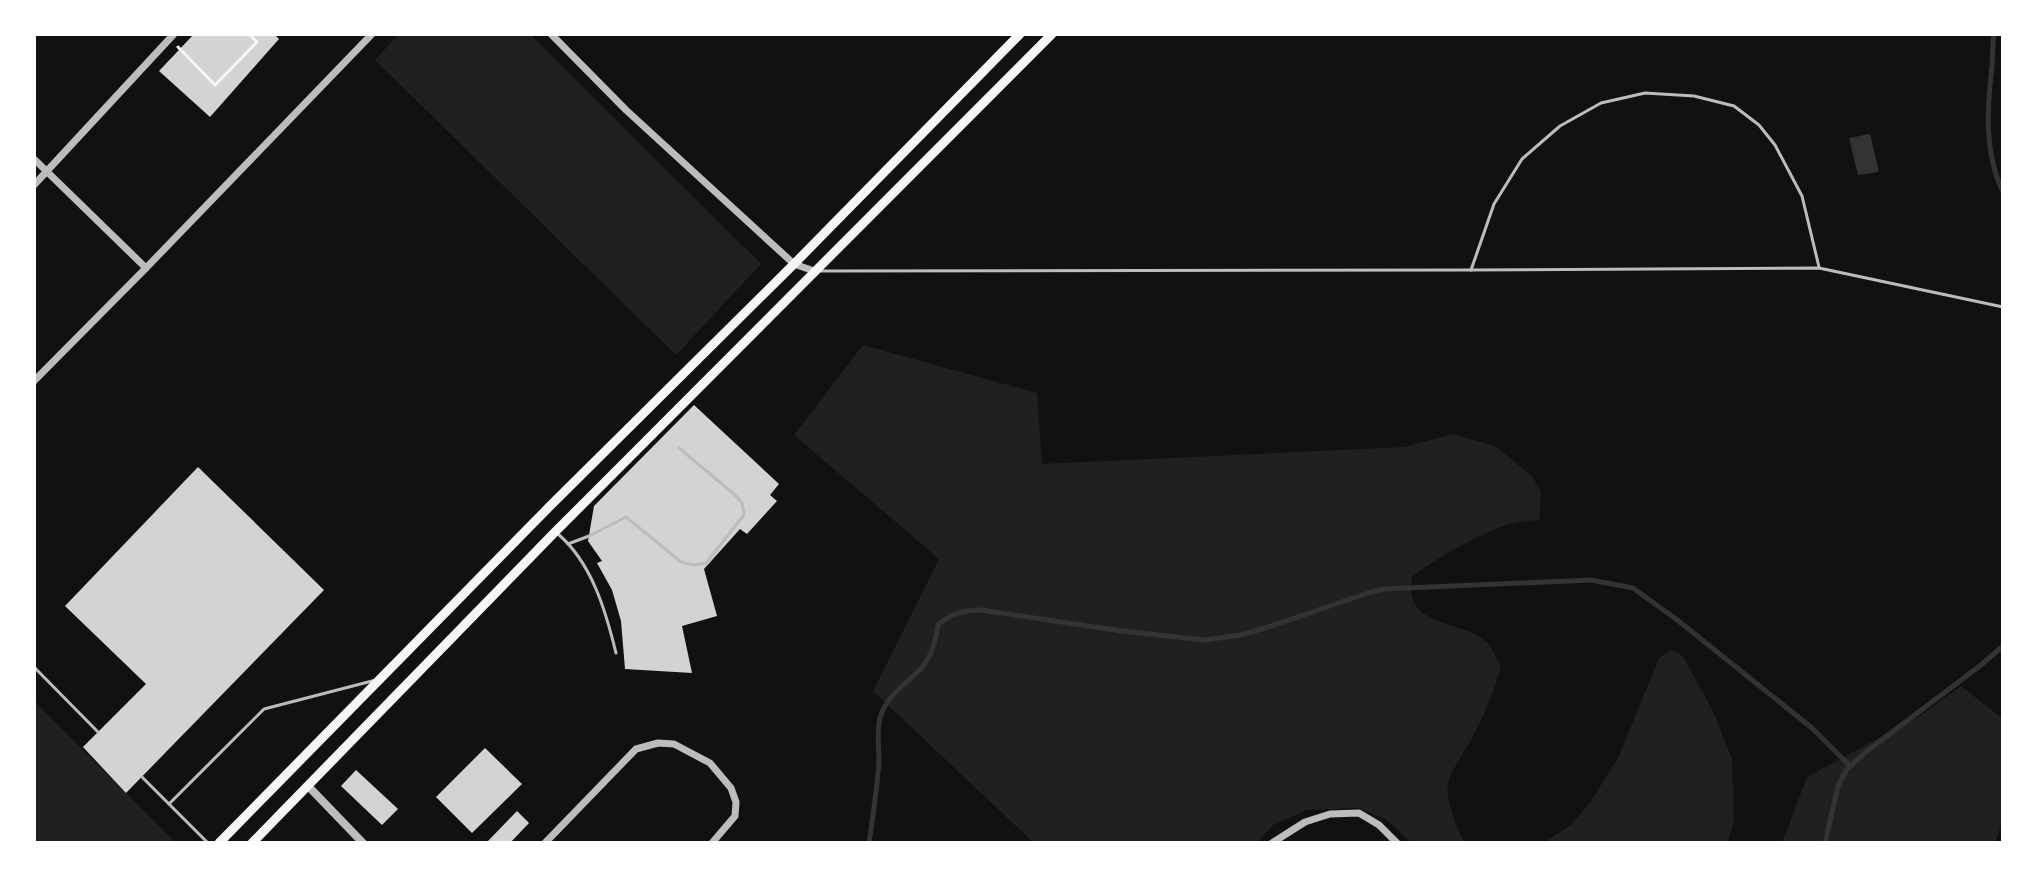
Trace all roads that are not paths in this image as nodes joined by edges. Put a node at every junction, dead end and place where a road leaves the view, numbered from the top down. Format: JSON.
{"nodes":[{"id":1,"x":372,"y":34,"type":"edge"},
{"id":2,"x":551,"y":34,"type":"edge"},
{"id":3,"x":1020,"y":34,"type":"edge"},
{"id":4,"x":1052,"y":34,"type":"edge"},
{"id":5,"x":172,"y":36,"type":"edge"},
{"id":6,"x":34,"y":159,"type":"edge"},
{"id":7,"x":47,"y":172,"type":"junction"},
{"id":8,"x":34,"y":185,"type":"edge"},
{"id":9,"x":794,"y":264,"type":"junction"},
{"id":10,"x":146,"y":268,"type":"junction"},
{"id":11,"x":1819,"y":268,"type":"junction"},
{"id":12,"x":1471,"y":270,"type":"junction"},
{"id":13,"x":814,"y":271,"type":"junction"},
{"id":14,"x":2003,"y":307,"type":"edge"},
{"id":15,"x":34,"y":381,"type":"edge"},
{"id":16,"x":679,"y":448,"type":"dead end"},
{"id":17,"x":555,"y":532,"type":"junction"},
{"id":18,"x":568,"y":544,"type":"junction"},
{"id":19,"x":616,"y":653,"type":"dead end"},
{"id":20,"x":34,"y":667,"type":"edge"},
{"id":21,"x":380,"y":679,"type":"junction"},
{"id":22,"x":98,"y":732,"type":"dead end"},
{"id":23,"x":142,"y":777,"type":"dead end"},
{"id":24,"x":308,"y":786,"type":"junction"},
{"id":25,"x":169,"y":804,"type":"junction"},
{"id":26,"x":208,"y":843,"type":"edge"},
{"id":27,"x":219,"y":843,"type":"edge"},
{"id":28,"x":252,"y":843,"type":"edge"},
{"id":29,"x":363,"y":843,"type":"edge"},
{"id":30,"x":545,"y":843,"type":"edge"},
{"id":31,"x":712,"y":843,"type":"edge"},
{"id":32,"x":1272,"y":843,"type":"edge"},
{"id":33,"x":1397,"y":843,"type":"edge"}],
"edges":[{"from":1,"to":10,"type":"street"},
{"from":2,"to":9,"type":"street"},
{"from":3,"to":9,"type":"main road"},
{"from":4,"to":13,"type":"main road"},
{"from":5,"to":7,"type":"street"},
{"from":6,"to":7,"type":"street"},
{"from":7,"to":8,"type":"street"},
{"from":7,"to":10,"type":"street"},
{"from":9,"to":13,"type":"street"},
{"from":9,"to":21,"type":"main road"},
{"from":10,"to":15,"type":"street"},
{"from":11,"to":12,"type":"lane"},
{"from":11,"to":12,"type":"lane"},
{"from":11,"to":14,"type":"lane"},
{"from":12,"to":13,"type":"lane"},
{"from":13,"to":17,"type":"main road"},
{"from":16,"to":18,"type":"lane"},
{"from":17,"to":18,"type":"lane"},
{"from":17,"to":24,"type":"main road"},
{"from":18,"to":19,"type":"lane"},
{"from":20,"to":22,"type":"lane"},
{"from":21,"to":25,"type":"lane"},
{"from":21,"to":27,"type":"main road"},
{"from":23,"to":25,"type":"lane"},
{"from":24,"to":28,"type":"main road"},
{"from":24,"to":29,"type":"street"},
{"from":25,"to":26,"type":"lane"},
{"from":30,"to":31,"type":"street"},
{"from":32,"to":33,"type":"street"}]}
